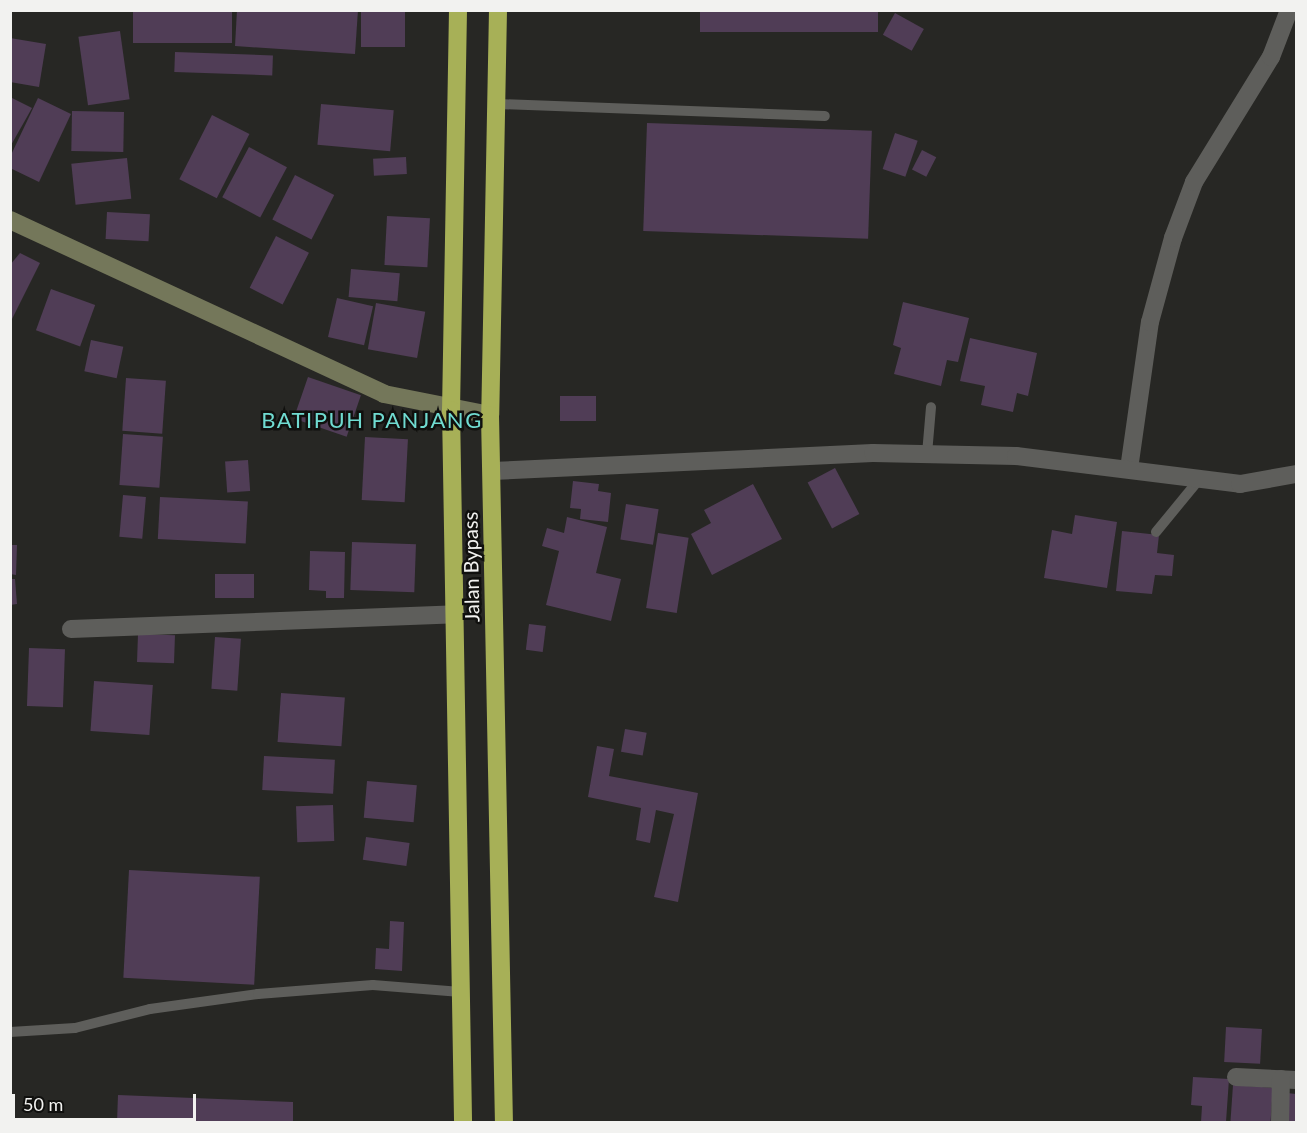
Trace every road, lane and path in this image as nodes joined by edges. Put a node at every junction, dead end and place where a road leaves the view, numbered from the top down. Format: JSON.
{"nodes":[{"id":1,"x":458,"y":10,"type":"edge"},
{"id":2,"x":498,"y":10,"type":"edge"},
{"id":3,"x":1289,"y":10,"type":"edge"},
{"id":4,"x":498,"y":104,"type":"junction"},
{"id":5,"x":825,"y":116,"type":"dead end"},
{"id":6,"x":10,"y":220,"type":"edge"},
{"id":7,"x":931,"y":407,"type":"dead end"},
{"id":8,"x":451,"y":410,"type":"junction"},
{"id":9,"x":490,"y":415,"type":"junction"},
{"id":10,"x":927,"y":454,"type":"junction"},
{"id":11,"x":1129,"y":469,"type":"junction"},
{"id":12,"x":492,"y":471,"type":"junction"},
{"id":13,"x":1296,"y":474,"type":"edge"},
{"id":14,"x":1197,"y":482,"type":"junction"},
{"id":15,"x":1156,"y":532,"type":"dead end"},
{"id":16,"x":456,"y":614,"type":"junction"},
{"id":17,"x":71,"y":629,"type":"dead end"},
{"id":18,"x":461,"y":992,"type":"junction"},
{"id":19,"x":10,"y":1032,"type":"edge"},
{"id":20,"x":1236,"y":1077,"type":"dead end"},
{"id":21,"x":1289,"y":1079,"type":"edge"},
{"id":22,"x":463,"y":1122,"type":"edge"},
{"id":23,"x":504,"y":1122,"type":"edge"},
{"id":24,"x":1280,"y":1122,"type":"edge"}],
"edges":[{"from":1,"to":8,"type":"highway","name":"Jalan Bypass"},
{"from":2,"to":4,"type":"highway","name":"Jalan Bypass"},
{"from":3,"to":11,"type":"street"},
{"from":4,"to":5,"type":"lane"},
{"from":4,"to":9,"type":"highway","name":"Jalan Bypass"},
{"from":6,"to":8,"type":"street"},
{"from":7,"to":10,"type":"lane"},
{"from":8,"to":9,"type":"street"},
{"from":8,"to":16,"type":"highway","name":"Jalan Bypass"},
{"from":9,"to":12,"type":"highway","name":"Jalan Bypass"},
{"from":10,"to":11,"type":"street"},
{"from":10,"to":12,"type":"street"},
{"from":11,"to":14,"type":"street"},
{"from":12,"to":23,"type":"highway","name":"Jalan Bypass"},
{"from":13,"to":14,"type":"street"},
{"from":14,"to":15,"type":"lane"},
{"from":16,"to":17,"type":"street"},
{"from":16,"to":18,"type":"highway","name":"Jalan Bypass"},
{"from":18,"to":19,"type":"lane"},
{"from":18,"to":22,"type":"highway","name":"Jalan Bypass"},
{"from":20,"to":21,"type":"street"},
{"from":21,"to":24,"type":"street"}]}
